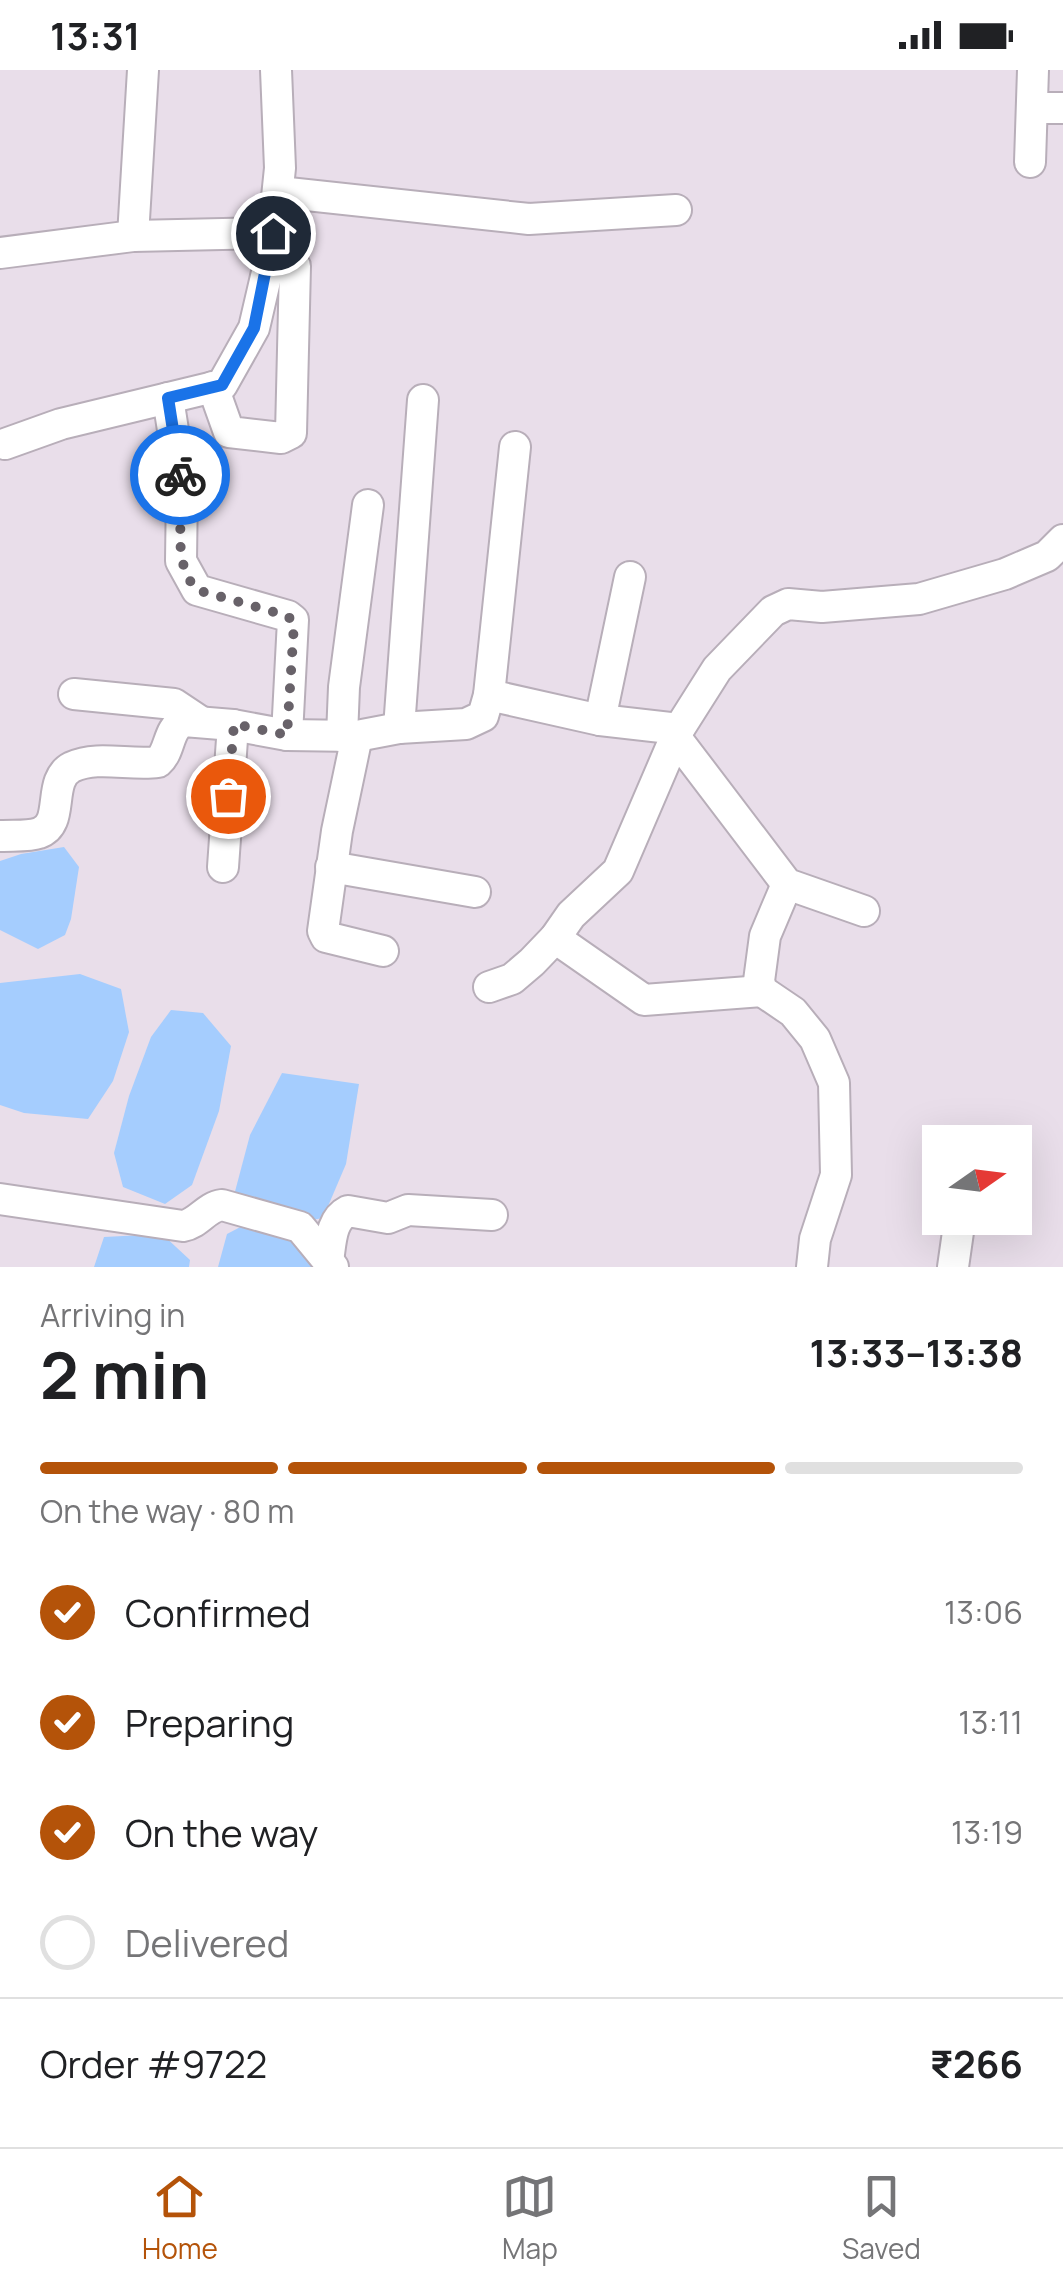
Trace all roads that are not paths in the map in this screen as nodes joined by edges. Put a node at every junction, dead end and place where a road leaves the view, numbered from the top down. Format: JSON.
{"nodes":[{"id":1,"x":143,"y":70,"type":"edge"},
{"id":2,"x":276,"y":70,"type":"edge"},
{"id":3,"x":1033,"y":70,"type":"edge"},
{"id":4,"x":1032,"y":108,"type":"junction"},
{"id":5,"x":1063,"y":108,"type":"edge"},
{"id":6,"x":1030,"y":162,"type":"dead end"},
{"id":7,"x":279,"y":192,"type":"junction"},
{"id":8,"x":676,"y":210,"type":"dead end"},
{"id":9,"x":134,"y":236,"type":"junction"},
{"id":10,"x":272,"y":244,"type":"junction"},
{"id":11,"x":0,"y":254,"type":"edge"},
{"id":12,"x":214,"y":387,"type":"junction"},
{"id":13,"x":168,"y":398,"type":"junction"},
{"id":14,"x":423,"y":400,"type":"dead end"},
{"id":15,"x":515,"y":447,"type":"dead end"},
{"id":16,"x":2,"y":450,"type":"edge"},
{"id":17,"x":368,"y":505,"type":"dead end"},
{"id":18,"x":1063,"y":540,"type":"edge"},
{"id":19,"x":630,"y":577,"type":"dead end"},
{"id":20,"x":74,"y":694,"type":"dead end"},
{"id":21,"x":489,"y":695,"type":"junction"},
{"id":22,"x":600,"y":720,"type":"junction"},
{"id":23,"x":201,"y":722,"type":"junction"},
{"id":24,"x":234,"y":724,"type":"junction"},
{"id":25,"x":398,"y":728,"type":"junction"},
{"id":26,"x":677,"y":734,"type":"junction"},
{"id":27,"x":287,"y":735,"type":"junction"},
{"id":28,"x":349,"y":736,"type":"junction"},
{"id":29,"x":0,"y":836,"type":"edge"},
{"id":30,"x":223,"y":867,"type":"dead end"},
{"id":31,"x":331,"y":867,"type":"junction"},
{"id":32,"x":786,"y":884,"type":"junction"},
{"id":33,"x":474,"y":892,"type":"dead end"},
{"id":34,"x":864,"y":910,"type":"dead end"},
{"id":35,"x":555,"y":938,"type":"junction"},
{"id":36,"x":383,"y":950,"type":"dead end"},
{"id":37,"x":489,"y":987,"type":"dead end"},
{"id":38,"x":762,"y":991,"type":"junction"},
{"id":39,"x":0,"y":1198,"type":"edge"},
{"id":40,"x":492,"y":1216,"type":"dead end"},
{"id":41,"x":958,"y":1235,"type":"edge"},
{"id":42,"x":330,"y":1264,"type":"edge"},
{"id":43,"x":812,"y":1267,"type":"edge"},
{"id":44,"x":953,"y":1267,"type":"edge"}],
"edges":[{"from":1,"to":9,"type":"street"},
{"from":2,"to":7,"type":"street"},
{"from":3,"to":4,"type":"street"},
{"from":4,"to":5,"type":"street"},
{"from":4,"to":6,"type":"street"},
{"from":7,"to":8,"type":"street"},
{"from":7,"to":10,"type":"street"},
{"from":9,"to":10,"type":"street"},
{"from":9,"to":11,"type":"street"},
{"from":10,"to":12,"type":"street"},
{"from":10,"to":12,"type":"street"},
{"from":12,"to":13,"type":"street"},
{"from":13,"to":16,"type":"street"},
{"from":13,"to":27,"type":"street"},
{"from":14,"to":25,"type":"street"},
{"from":15,"to":21,"type":"street"},
{"from":17,"to":28,"type":"street"},
{"from":18,"to":26,"type":"street"},
{"from":19,"to":22,"type":"street"},
{"from":20,"to":23,"type":"street"},
{"from":21,"to":22,"type":"street"},
{"from":21,"to":25,"type":"street"},
{"from":22,"to":26,"type":"street"},
{"from":23,"to":24,"type":"street"},
{"from":23,"to":29,"type":"street"},
{"from":24,"to":27,"type":"street"},
{"from":24,"to":30,"type":"street"},
{"from":25,"to":28,"type":"street"},
{"from":26,"to":32,"type":"street"},
{"from":26,"to":35,"type":"street"},
{"from":27,"to":28,"type":"street"},
{"from":28,"to":31,"type":"street"},
{"from":31,"to":33,"type":"street"},
{"from":31,"to":36,"type":"street"},
{"from":32,"to":34,"type":"street"},
{"from":32,"to":38,"type":"street"},
{"from":35,"to":37,"type":"street"},
{"from":35,"to":38,"type":"street"},
{"from":38,"to":43,"type":"street"},
{"from":39,"to":42,"type":"street"},
{"from":40,"to":42,"type":"street"},
{"from":41,"to":44,"type":"street"}]}
